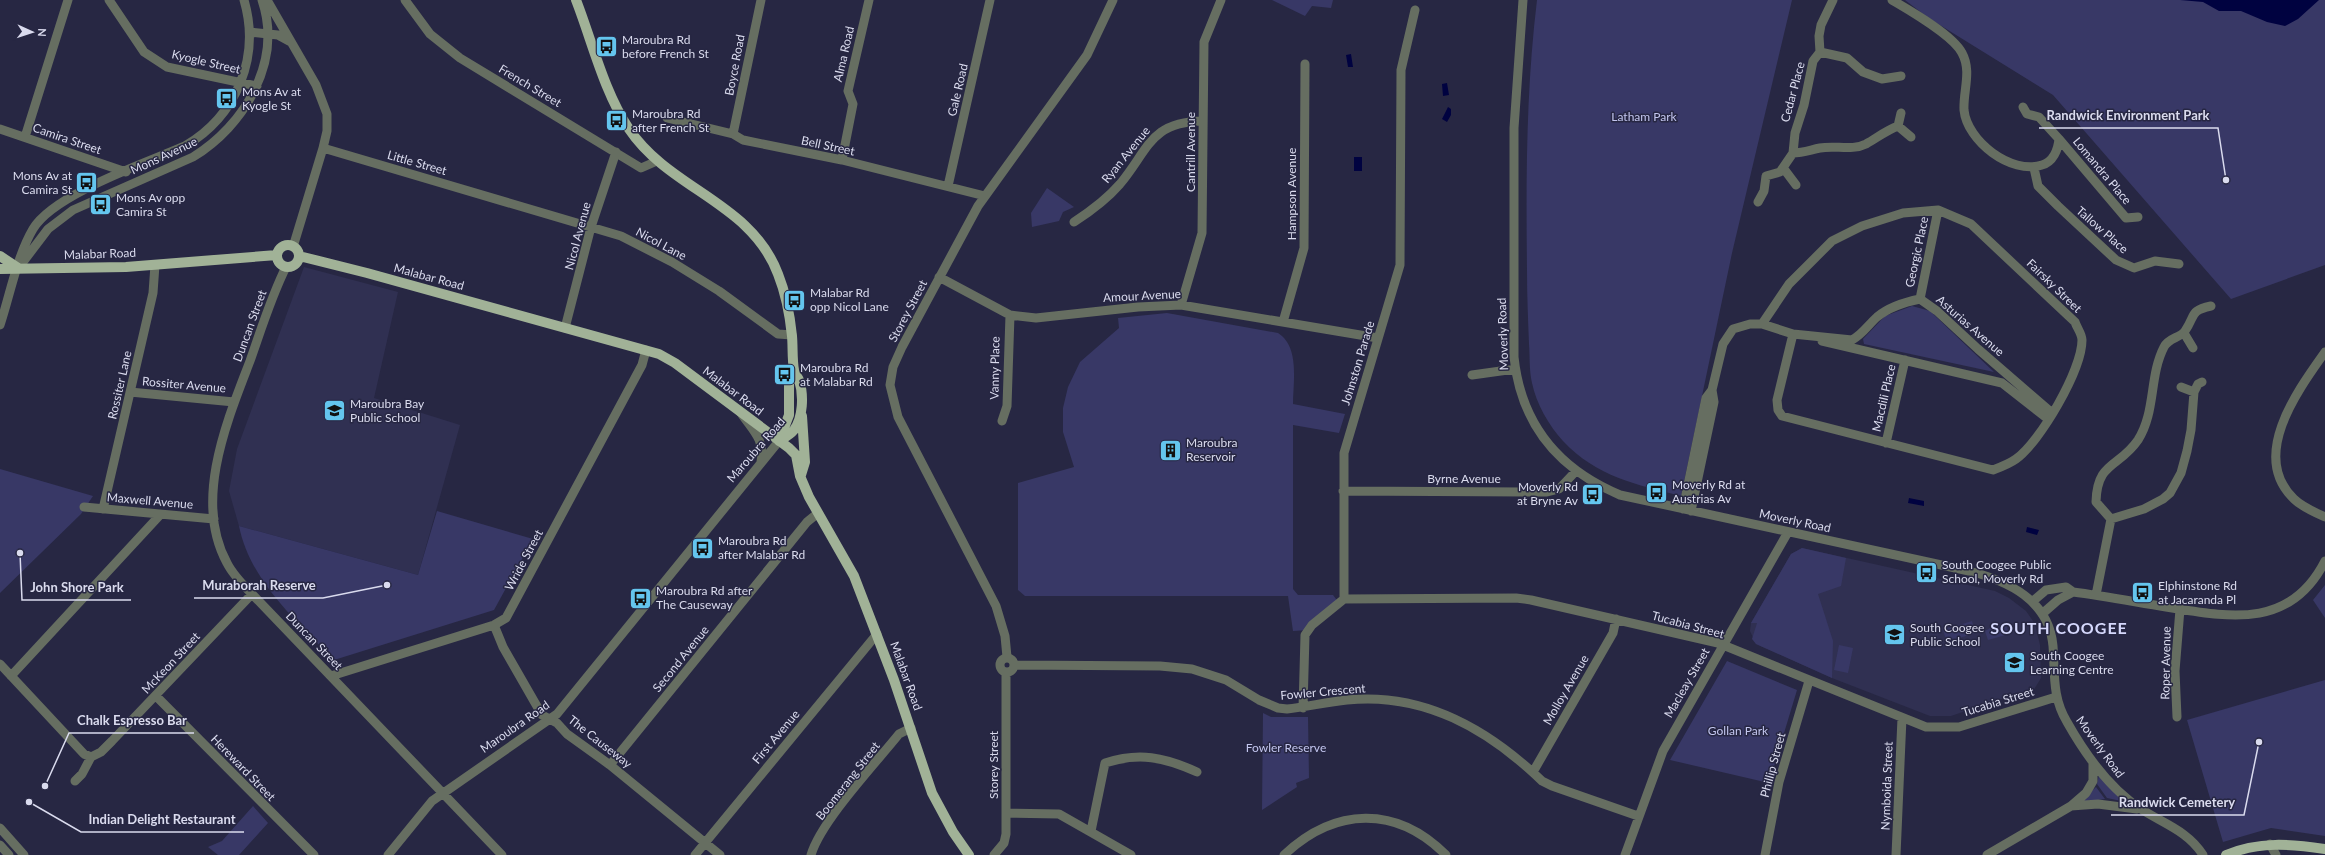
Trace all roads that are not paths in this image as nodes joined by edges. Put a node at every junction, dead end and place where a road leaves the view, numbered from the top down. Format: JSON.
{"nodes":[{"id":1,"x":68,"y":0,"type":"edge"},
{"id":2,"x":109,"y":0,"type":"edge"},
{"id":3,"x":244,"y":0,"type":"edge"},
{"id":4,"x":262,"y":0,"type":"edge"},
{"id":5,"x":268,"y":0,"type":"edge"},
{"id":6,"x":405,"y":0,"type":"edge"},
{"id":7,"x":576,"y":0,"type":"edge"},
{"id":8,"x":762,"y":0,"type":"edge"},
{"id":9,"x":869,"y":0,"type":"edge"},
{"id":10,"x":990,"y":0,"type":"edge"},
{"id":11,"x":1113,"y":0,"type":"edge"},
{"id":12,"x":1221,"y":0,"type":"edge"},
{"id":13,"x":1523,"y":0,"type":"edge"},
{"id":14,"x":1833,"y":0,"type":"edge"},
{"id":15,"x":1892,"y":0,"type":"edge"},
{"id":16,"x":1415,"y":10,"type":"dead end"},
{"id":17,"x":250,"y":32,"type":"junction"},
{"id":18,"x":267,"y":34,"type":"junction"},
{"id":19,"x":289,"y":41,"type":"junction"},
{"id":20,"x":1820,"y":52,"type":"junction"},
{"id":21,"x":1305,"y":64,"type":"dead end"},
{"id":22,"x":1900,"y":76,"type":"dead end"},
{"id":23,"x":241,"y":83,"type":"junction"},
{"id":24,"x":257,"y":86,"type":"junction"},
{"id":25,"x":1901,"y":113,"type":"dead end"},
{"id":26,"x":2023,"y":114,"type":"dead end"},
{"id":27,"x":668,"y":118,"type":"dead end"},
{"id":28,"x":1203,"y":121,"type":"junction"},
{"id":29,"x":1898,"y":126,"type":"junction"},
{"id":30,"x":0,"y":128,"type":"edge"},
{"id":31,"x":733,"y":134,"type":"junction"},
{"id":32,"x":25,"y":137,"type":"junction"},
{"id":33,"x":1911,"y":137,"type":"dead end"},
{"id":34,"x":2059,"y":139,"type":"junction"},
{"id":35,"x":323,"y":148,"type":"junction"},
{"id":36,"x":616,"y":152,"type":"junction"},
{"id":37,"x":1793,"y":153,"type":"junction"},
{"id":38,"x":656,"y":160,"type":"junction"},
{"id":39,"x":842,"y":160,"type":"junction"},
{"id":40,"x":2034,"y":168,"type":"junction"},
{"id":41,"x":1784,"y":169,"type":"junction"},
{"id":42,"x":126,"y":172,"type":"junction"},
{"id":43,"x":1796,"y":185,"type":"dead end"},
{"id":44,"x":948,"y":186,"type":"junction"},
{"id":45,"x":985,"y":196,"type":"junction"},
{"id":46,"x":505,"y":202,"type":"joint"},
{"id":47,"x":1758,"y":202,"type":"dead end"},
{"id":48,"x":1938,"y":210,"type":"junction"},
{"id":49,"x":2138,"y":217,"type":"dead end"},
{"id":50,"x":2126,"y":218,"type":"junction"},
{"id":51,"x":1074,"y":222,"type":"dead end"},
{"id":52,"x":591,"y":227,"type":"junction"},
{"id":53,"x":2122,"y":228,"type":"dead end"},
{"id":54,"x":296,"y":252,"type":"junction"},
{"id":55,"x":277,"y":254,"type":"junction"},
{"id":56,"x":0,"y":256,"type":"edge"},
{"id":57,"x":2179,"y":264,"type":"dead end"},
{"id":58,"x":155,"y":265,"type":"junction"},
{"id":59,"x":286,"y":267,"type":"junction"},
{"id":60,"x":18,"y":268,"type":"junction"},
{"id":61,"x":0,"y":269,"type":"edge"},
{"id":62,"x":939,"y":277,"type":"junction"},
{"id":63,"x":1920,"y":299,"type":"junction"},
{"id":64,"x":1181,"y":305,"type":"junction"},
{"id":65,"x":2211,"y":306,"type":"dead end"},
{"id":66,"x":1010,"y":315,"type":"junction"},
{"id":67,"x":1283,"y":322,"type":"junction"},
{"id":68,"x":1762,"y":324,"type":"junction"},
{"id":69,"x":0,"y":325,"type":"edge"},
{"id":70,"x":565,"y":328,"type":"junction"},
{"id":71,"x":2184,"y":333,"type":"junction"},
{"id":72,"x":792,"y":335,"type":"junction"},
{"id":73,"x":1796,"y":335,"type":"junction"},
{"id":74,"x":1378,"y":338,"type":"junction"},
{"id":75,"x":2193,"y":348,"type":"dead end"},
{"id":76,"x":646,"y":350,"type":"junction"},
{"id":77,"x":2325,"y":352,"type":"edge"},
{"id":78,"x":1905,"y":360,"type":"junction"},
{"id":79,"x":1515,"y":369,"type":"junction"},
{"id":80,"x":794,"y":371,"type":"junction"},
{"id":81,"x":1472,"y":375,"type":"dead end"},
{"id":82,"x":2202,"y":382,"type":"dead end"},
{"id":83,"x":2181,"y":387,"type":"dead end"},
{"id":84,"x":130,"y":392,"type":"junction"},
{"id":85,"x":2194,"y":392,"type":"junction"},
{"id":86,"x":234,"y":402,"type":"junction"},
{"id":87,"x":802,"y":406,"type":"junction"},
{"id":88,"x":741,"y":412,"type":"junction"},
{"id":89,"x":2050,"y":416,"type":"junction"},
{"id":90,"x":1002,"y":421,"type":"dead end"},
{"id":91,"x":779,"y":441,"type":"junction"},
{"id":92,"x":1886,"y":442,"type":"junction"},
{"id":93,"x":760,"y":463,"type":"junction"},
{"id":94,"x":1576,"y":471,"type":"junction"},
{"id":95,"x":800,"y":476,"type":"junction"},
{"id":96,"x":1344,"y":491,"type":"junction"},
{"id":97,"x":84,"y":507,"type":"dead end"},
{"id":98,"x":103,"y":509,"type":"junction"},
{"id":99,"x":1687,"y":510,"type":"junction"},
{"id":100,"x":818,"y":513,"type":"junction"},
{"id":101,"x":160,"y":515,"type":"junction"},
{"id":102,"x":2325,"y":517,"type":"edge"},
{"id":103,"x":214,"y":519,"type":"junction"},
{"id":104,"x":2111,"y":519,"type":"junction"},
{"id":105,"x":1788,"y":532,"type":"junction"},
{"id":106,"x":2325,"y":561,"type":"edge"},
{"id":107,"x":2073,"y":592,"type":"junction"},
{"id":108,"x":252,"y":594,"type":"junction"},
{"id":109,"x":2096,"y":595,"type":"junction"},
{"id":110,"x":1344,"y":599,"type":"junction"},
{"id":111,"x":2032,"y":601,"type":"junction"},
{"id":112,"x":2180,"y":609,"type":"junction"},
{"id":113,"x":2042,"y":614,"type":"junction"},
{"id":114,"x":1616,"y":619,"type":"junction"},
{"id":115,"x":494,"y":625,"type":"junction"},
{"id":116,"x":877,"y":634,"type":"junction"},
{"id":117,"x":1723,"y":646,"type":"junction"},
{"id":118,"x":1007,"y":657,"type":"junction"},
{"id":119,"x":0,"y":664,"type":"edge"},
{"id":120,"x":1014,"y":665,"type":"junction"},
{"id":121,"x":1006,"y":672,"type":"junction"},
{"id":122,"x":11,"y":676,"type":"junction"},
{"id":123,"x":331,"y":676,"type":"junction"},
{"id":124,"x":1809,"y":681,"type":"junction"},
{"id":125,"x":156,"y":696,"type":"junction"},
{"id":126,"x":2056,"y":697,"type":"junction"},
{"id":127,"x":1303,"y":708,"type":"junction"},
{"id":128,"x":2177,"y":717,"type":"dead end"},
{"id":129,"x":1902,"y":718,"type":"junction"},
{"id":130,"x":550,"y":719,"type":"junction"},
{"id":131,"x":911,"y":728,"type":"junction"},
{"id":132,"x":91,"y":756,"type":"junction"},
{"id":133,"x":2093,"y":761,"type":"junction"},
{"id":134,"x":610,"y":765,"type":"junction"},
{"id":135,"x":1197,"y":772,"type":"dead end"},
{"id":136,"x":1532,"y":772,"type":"junction"},
{"id":137,"x":75,"y":781,"type":"dead end"},
{"id":138,"x":444,"y":792,"type":"junction"},
{"id":139,"x":2071,"y":806,"type":"junction"},
{"id":140,"x":2141,"y":809,"type":"junction"},
{"id":141,"x":1006,"y":813,"type":"junction"},
{"id":142,"x":1638,"y":816,"type":"junction"},
{"id":143,"x":0,"y":828,"type":"edge"},
{"id":144,"x":1091,"y":831,"type":"junction"},
{"id":145,"x":704,"y":843,"type":"junction"},
{"id":146,"x":2270,"y":844,"type":"junction"},
{"id":147,"x":0,"y":845,"type":"edge"},
{"id":148,"x":2325,"y":849,"type":"edge"},
{"id":149,"x":9,"y":855,"type":"edge"},
{"id":150,"x":24,"y":855,"type":"edge"},
{"id":151,"x":314,"y":855,"type":"edge"},
{"id":152,"x":388,"y":855,"type":"edge"},
{"id":153,"x":502,"y":855,"type":"edge"},
{"id":154,"x":695,"y":855,"type":"edge"},
{"id":155,"x":720,"y":855,"type":"edge"},
{"id":156,"x":812,"y":855,"type":"edge"},
{"id":157,"x":969,"y":855,"type":"edge"},
{"id":158,"x":994,"y":855,"type":"edge"},
{"id":159,"x":1130,"y":855,"type":"edge"},
{"id":160,"x":1284,"y":855,"type":"edge"},
{"id":161,"x":1446,"y":855,"type":"edge"},
{"id":162,"x":1625,"y":855,"type":"edge"},
{"id":163,"x":1765,"y":855,"type":"edge"},
{"id":164,"x":1896,"y":855,"type":"edge"},
{"id":165,"x":1987,"y":855,"type":"edge"},
{"id":166,"x":2203,"y":855,"type":"edge"},
{"id":167,"x":2226,"y":855,"type":"edge"},
{"id":168,"x":2276,"y":855,"type":"edge"}],
"edges":[{"from":1,"to":32,"type":"street"},
{"from":2,"to":23,"type":"street","name":"Kyogle Street"},
{"from":3,"to":17,"type":"street","name":"Mons Avenue"},
{"from":4,"to":18,"type":"street","name":"Mons Avenue"},
{"from":5,"to":19,"type":"street"},
{"from":6,"to":36,"type":"street","name":"French Street"},
{"from":7,"to":38,"type":"main road","name":"Maroubra Road"},
{"from":8,"to":31,"type":"street","name":"Boyce Road"},
{"from":9,"to":39,"type":"street","name":"Alma Road"},
{"from":10,"to":44,"type":"street","name":"Gale Road"},
{"from":11,"to":45,"type":"street","name":"Storey Street"},
{"from":12,"to":28,"type":"street","name":"Cantrill Avenue"},
{"from":13,"to":79,"type":"street","name":"Moverly Road"},
{"from":14,"to":20,"type":"street","name":"Cedar Place"},
{"from":15,"to":40,"type":"street"},
{"from":16,"to":74,"type":"street","name":"Johnston Parade"},
{"from":17,"to":18,"type":"street"},
{"from":17,"to":23,"type":"street","name":"Mons Avenue"},
{"from":18,"to":19,"type":"street"},
{"from":18,"to":24,"type":"street","name":"Mons Avenue"},
{"from":19,"to":35,"type":"street"},
{"from":20,"to":22,"type":"street"},
{"from":20,"to":37,"type":"street","name":"Cedar Place"},
{"from":21,"to":67,"type":"street","name":"Hampson Avenue"},
{"from":23,"to":24,"type":"street","name":"Kyogle Street"},
{"from":23,"to":42,"type":"street","name":"Mons Avenue"},
{"from":24,"to":60,"type":"street","name":"Mons Avenue"},
{"from":25,"to":29,"type":"street"},
{"from":26,"to":34,"type":"street","name":"Lomandra Place"},
{"from":27,"to":31,"type":"street","name":"Bell Street"},
{"from":28,"to":51,"type":"street","name":"Ryan Avenue"},
{"from":28,"to":64,"type":"street","name":"Cantrill Avenue"},
{"from":29,"to":33,"type":"street"},
{"from":29,"to":37,"type":"street"},
{"from":30,"to":32,"type":"street","name":"Camira Street"},
{"from":31,"to":39,"type":"street","name":"Bell Street"},
{"from":32,"to":42,"type":"street","name":"Camira Street"},
{"from":34,"to":40,"type":"street"},
{"from":34,"to":50,"type":"street","name":"Lomandra Place"},
{"from":35,"to":46,"type":"street","name":"Little Street"},
{"from":35,"to":54,"type":"street"},
{"from":36,"to":38,"type":"street","name":"French Street"},
{"from":36,"to":52,"type":"street","name":"Nicol Avenue"},
{"from":37,"to":41,"type":"street","name":"Cedar Place"},
{"from":38,"to":72,"type":"main road","name":"Maroubra Road"},
{"from":39,"to":44,"type":"street","name":"Bell Street"},
{"from":40,"to":57,"type":"street","name":"Tallow Place"},
{"from":41,"to":43,"type":"street"},
{"from":41,"to":47,"type":"street"},
{"from":42,"to":60,"type":"street","name":"Mons Avenue"},
{"from":44,"to":45,"type":"street","name":"Bell Street"},
{"from":45,"to":62,"type":"street","name":"Storey Street"},
{"from":46,"to":52,"type":"street","name":"Nicol Lane"},
{"from":48,"to":63,"type":"street","name":"Georgic Place"},
{"from":48,"to":68,"type":"street","name":"Fairsky Street"},
{"from":48,"to":89,"type":"street","name":"Fairsky Street"},
{"from":49,"to":50,"type":"street","name":"Lomandra Place"},
{"from":50,"to":53,"type":"street","name":"Lomandra Place"},
{"from":52,"to":70,"type":"street","name":"Nicol Avenue"},
{"from":52,"to":72,"type":"street","name":"Nicol Lane"},
{"from":54,"to":55,"type":"main road"},
{"from":54,"to":59,"type":"main road"},
{"from":54,"to":70,"type":"main road","name":"Malabar Road"},
{"from":55,"to":58,"type":"main road","name":"Malabar Road"},
{"from":55,"to":59,"type":"main road"},
{"from":56,"to":60,"type":"main road"},
{"from":58,"to":60,"type":"main road","name":"Malabar Road"},
{"from":58,"to":84,"type":"street","name":"Rossiter Lane"},
{"from":59,"to":86,"type":"street","name":"Duncan Street"},
{"from":60,"to":61,"type":"main road","name":"Malabar Road"},
{"from":60,"to":69,"type":"street","name":"Mons Avenue"},
{"from":62,"to":66,"type":"street","name":"Amour Avenue"},
{"from":62,"to":118,"type":"street","name":"Storey Street"},
{"from":63,"to":73,"type":"street","name":"Asturias Avenue"},
{"from":63,"to":89,"type":"street","name":"Asturias Avenue"},
{"from":64,"to":66,"type":"street","name":"Amour Avenue"},
{"from":64,"to":67,"type":"street","name":"Amour Avenue"},
{"from":65,"to":71,"type":"street"},
{"from":66,"to":90,"type":"street","name":"Vanny Place"},
{"from":67,"to":74,"type":"street","name":"Amour Avenue"},
{"from":68,"to":73,"type":"street","name":"Asturias Avenue"},
{"from":68,"to":99,"type":"street","name":"Asturias Avenue"},
{"from":70,"to":76,"type":"main road","name":"Malabar Road"},
{"from":71,"to":75,"type":"street"},
{"from":71,"to":104,"type":"street"},
{"from":72,"to":80,"type":"main road","name":"Maroubra Road"},
{"from":73,"to":78,"type":"street","name":"Asturias Avenue"},
{"from":73,"to":92,"type":"street","name":"Fairsky Street"},
{"from":74,"to":96,"type":"street","name":"Johnston Parade"},
{"from":76,"to":88,"type":"main road","name":"Malabar Road"},
{"from":76,"to":115,"type":"street","name":"Wride Street"},
{"from":77,"to":102,"type":"street"},
{"from":78,"to":89,"type":"street","name":"Asturias Avenue"},
{"from":78,"to":92,"type":"street","name":"Macdili Place"},
{"from":79,"to":81,"type":"street"},
{"from":79,"to":94,"type":"street","name":"Moverly Road"},
{"from":80,"to":87,"type":"main road","name":"Maroubra Road"},
{"from":80,"to":91,"type":"main road"},
{"from":82,"to":85,"type":"street"},
{"from":83,"to":85,"type":"street"},
{"from":84,"to":86,"type":"street","name":"Rossiter Avenue"},
{"from":84,"to":98,"type":"street","name":"Rossiter Lane"},
{"from":85,"to":104,"type":"street"},
{"from":86,"to":103,"type":"street","name":"Duncan Street"},
{"from":87,"to":91,"type":"main road","name":"Maroubra Road"},
{"from":87,"to":95,"type":"main road"},
{"from":88,"to":91,"type":"main road","name":"Malabar Road"},
{"from":88,"to":93,"type":"street"},
{"from":89,"to":92,"type":"street","name":"Fairsky Street"},
{"from":91,"to":93,"type":"street","name":"Maroubra Road"},
{"from":91,"to":95,"type":"main road","name":"Malabar Road"},
{"from":93,"to":130,"type":"street","name":"Maroubra Road"},
{"from":94,"to":96,"type":"street","name":"Byrne Avenue"},
{"from":94,"to":99,"type":"street","name":"Moverly Road"},
{"from":95,"to":100,"type":"main road","name":"Malabar Road"},
{"from":96,"to":110,"type":"street","name":"Johnston Parade"},
{"from":97,"to":98,"type":"street","name":"Maxwell Avenue"},
{"from":98,"to":101,"type":"street","name":"Maxwell Avenue"},
{"from":99,"to":105,"type":"street","name":"Moverly Road"},
{"from":100,"to":116,"type":"main road","name":"Malabar Road"},
{"from":100,"to":134,"type":"street","name":"Second Avenue"},
{"from":101,"to":103,"type":"street","name":"Maxwell Avenue"},
{"from":101,"to":122,"type":"street"},
{"from":103,"to":108,"type":"street","name":"Duncan Street"},
{"from":104,"to":109,"type":"street"},
{"from":105,"to":111,"type":"street","name":"Moverly Road"},
{"from":105,"to":117,"type":"street","name":"Macleay Street"},
{"from":106,"to":112,"type":"street"},
{"from":107,"to":109,"type":"street"},
{"from":107,"to":111,"type":"street"},
{"from":107,"to":113,"type":"street"},
{"from":108,"to":123,"type":"street","name":"Duncan Street"},
{"from":108,"to":125,"type":"street","name":"McKeon Street"},
{"from":109,"to":112,"type":"street"},
{"from":110,"to":114,"type":"street","name":"Tucabia Street"},
{"from":110,"to":127,"type":"street"},
{"from":111,"to":113,"type":"street","name":"Moverly Road"},
{"from":112,"to":128,"type":"street","name":"Roper Avenue"},
{"from":113,"to":126,"type":"street","name":"Moverly Road"},
{"from":114,"to":117,"type":"street","name":"Tucabia Street"},
{"from":114,"to":136,"type":"street","name":"Molloy Avenue"},
{"from":115,"to":123,"type":"street","name":"Wride Street"},
{"from":115,"to":130,"type":"street","name":"The Causeway"},
{"from":116,"to":131,"type":"main road","name":"Malabar Road"},
{"from":116,"to":145,"type":"street","name":"First Avenue"},
{"from":117,"to":124,"type":"street","name":"Tucabia Street"},
{"from":117,"to":142,"type":"street","name":"Macleay Street"},
{"from":118,"to":120,"type":"street"},
{"from":118,"to":121,"type":"street"},
{"from":119,"to":122,"type":"street"},
{"from":120,"to":121,"type":"street"},
{"from":120,"to":127,"type":"street","name":"Fowler Crescent"},
{"from":121,"to":141,"type":"street","name":"Storey Street"},
{"from":122,"to":132,"type":"street"},
{"from":123,"to":138,"type":"street","name":"Duncan Street"},
{"from":124,"to":129,"type":"street","name":"Tucabia Street"},
{"from":124,"to":163,"type":"street","name":"Phillip Street"},
{"from":125,"to":132,"type":"street","name":"McKeon Street"},
{"from":125,"to":151,"type":"street","name":"Hereward Street"},
{"from":126,"to":129,"type":"street","name":"Tucabia Street"},
{"from":126,"to":133,"type":"street","name":"Moverly Road"},
{"from":127,"to":136,"type":"street","name":"Fowler Crescent"},
{"from":129,"to":164,"type":"street","name":"Nymboida Street"},
{"from":130,"to":134,"type":"street","name":"The Causeway"},
{"from":130,"to":138,"type":"street","name":"Maroubra Road"},
{"from":131,"to":156,"type":"street","name":"Boomerang Street"},
{"from":131,"to":157,"type":"main road","name":"Malabar Road"},
{"from":132,"to":137,"type":"street"},
{"from":133,"to":139,"type":"street"},
{"from":133,"to":140,"type":"street","name":"Moverly Road"},
{"from":134,"to":145,"type":"street","name":"The Causeway"},
{"from":135,"to":144,"type":"street"},
{"from":136,"to":142,"type":"street","name":"Fowler Crescent"},
{"from":138,"to":152,"type":"street","name":"Maroubra Road"},
{"from":138,"to":153,"type":"street","name":"Duncan Street"},
{"from":139,"to":140,"type":"street"},
{"from":139,"to":165,"type":"street"},
{"from":140,"to":166,"type":"street","name":"Moverly Road"},
{"from":141,"to":144,"type":"street"},
{"from":141,"to":158,"type":"street","name":"Storey Street"},
{"from":142,"to":162,"type":"street","name":"Macleay Street"},
{"from":143,"to":150,"type":"street"},
{"from":144,"to":159,"type":"street"},
{"from":145,"to":154,"type":"street","name":"First Avenue"},
{"from":145,"to":155,"type":"street","name":"The Causeway"},
{"from":146,"to":148,"type":"main road"},
{"from":146,"to":167,"type":"main road"},
{"from":146,"to":168,"type":"street"},
{"from":147,"to":149,"type":"street"},
{"from":160,"to":161,"type":"street"}]}
